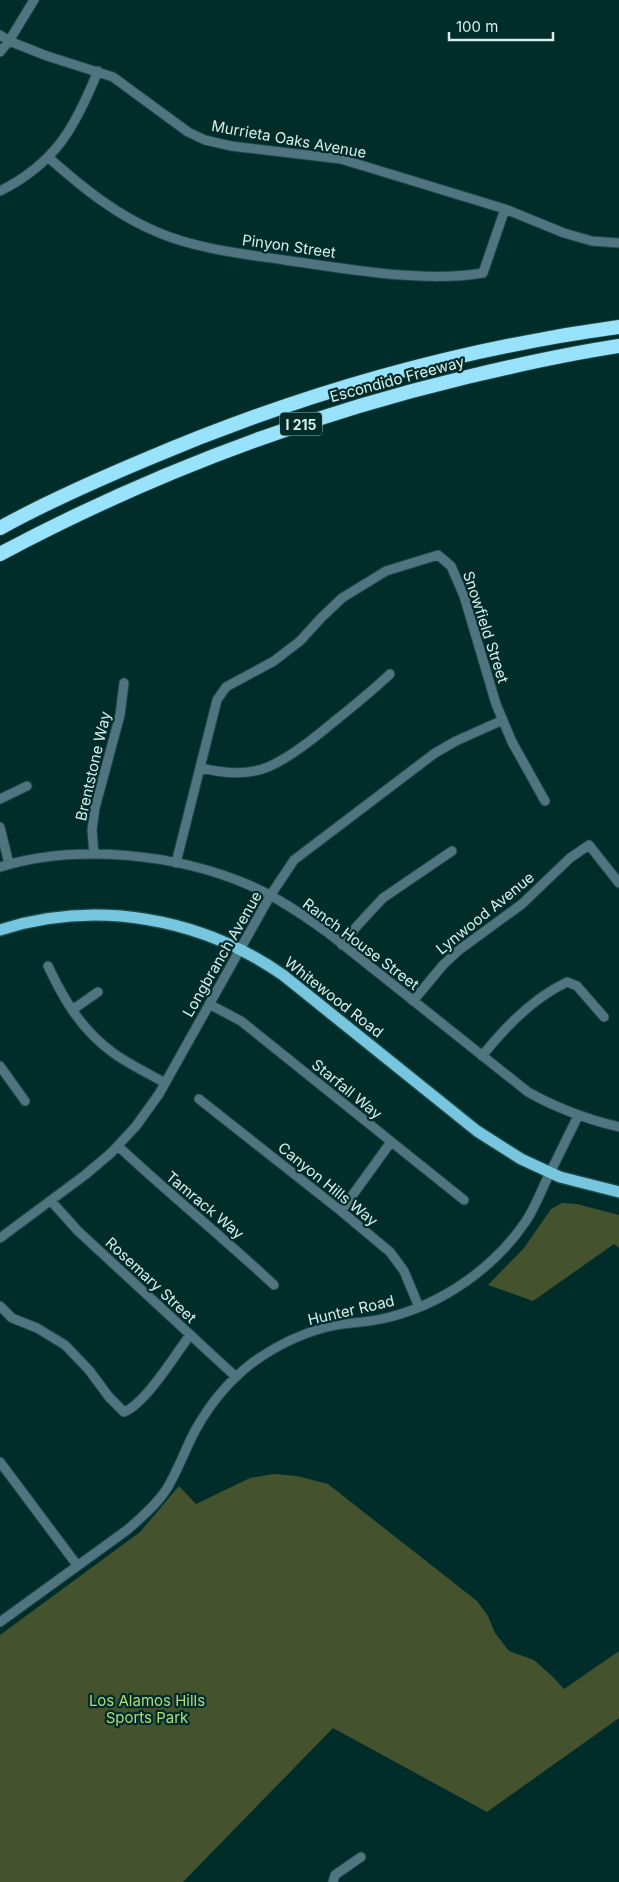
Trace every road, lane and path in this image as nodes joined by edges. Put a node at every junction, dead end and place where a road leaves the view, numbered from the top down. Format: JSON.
{"nodes":[{"id":1,"x":34,"y":0,"type":"edge"},
{"id":2,"x":0,"y":35,"type":"edge"},
{"id":3,"x":9,"y":41,"type":"junction"},
{"id":4,"x":0,"y":52,"type":"edge"},
{"id":5,"x":98,"y":71,"type":"junction"},
{"id":6,"x":49,"y":158,"type":"junction"},
{"id":7,"x":0,"y":191,"type":"edge"},
{"id":8,"x":505,"y":209,"type":"junction"},
{"id":9,"x":619,"y":243,"type":"edge"},
{"id":10,"x":619,"y":327,"type":"edge"},
{"id":11,"x":619,"y":346,"type":"edge"},
{"id":12,"x":0,"y":528,"type":"edge"},
{"id":13,"x":0,"y":554,"type":"edge"},
{"id":14,"x":390,"y":674,"type":"dead end"},
{"id":15,"x":124,"y":683,"type":"dead end"},
{"id":16,"x":503,"y":720,"type":"junction"},
{"id":17,"x":201,"y":768,"type":"junction"},
{"id":18,"x":27,"y":786,"type":"dead end"},
{"id":19,"x":0,"y":800,"type":"edge"},
{"id":20,"x":545,"y":801,"type":"dead end"},
{"id":21,"x":0,"y":827,"type":"edge"},
{"id":22,"x":452,"y":851,"type":"dead end"},
{"id":23,"x":94,"y":854,"type":"junction"},
{"id":24,"x":176,"y":863,"type":"junction"},
{"id":25,"x":4,"y":866,"type":"edge"},
{"id":26,"x":619,"y":883,"type":"edge"},
{"id":27,"x":270,"y":896,"type":"junction"},
{"id":28,"x":0,"y":930,"type":"edge"},
{"id":29,"x":342,"y":945,"type":"junction"},
{"id":30,"x":240,"y":948,"type":"junction"},
{"id":31,"x":48,"y":966,"type":"dead end"},
{"id":32,"x":98,"y":992,"type":"dead end"},
{"id":33,"x":413,"y":1001,"type":"junction"},
{"id":34,"x":209,"y":1004,"type":"junction"},
{"id":35,"x":72,"y":1010,"type":"junction"},
{"id":36,"x":604,"y":1017,"type":"dead end"},
{"id":37,"x":482,"y":1056,"type":"junction"},
{"id":38,"x":0,"y":1066,"type":"edge"},
{"id":39,"x":165,"y":1083,"type":"junction"},
{"id":40,"x":200,"y":1099,"type":"dead end"},
{"id":41,"x":25,"y":1101,"type":"dead end"},
{"id":42,"x":578,"y":1116,"type":"junction"},
{"id":43,"x":619,"y":1127,"type":"edge"},
{"id":44,"x":391,"y":1142,"type":"junction"},
{"id":45,"x":118,"y":1146,"type":"junction"},
{"id":46,"x":550,"y":1173,"type":"junction"},
{"id":47,"x":619,"y":1192,"type":"edge"},
{"id":48,"x":464,"y":1200,"type":"dead end"},
{"id":49,"x":51,"y":1201,"type":"junction"},
{"id":50,"x":341,"y":1211,"type":"junction"},
{"id":51,"x":0,"y":1238,"type":"edge"},
{"id":52,"x":274,"y":1285,"type":"dead end"},
{"id":53,"x":0,"y":1306,"type":"edge"},
{"id":54,"x":418,"y":1307,"type":"junction"},
{"id":55,"x":190,"y":1335,"type":"junction"},
{"id":56,"x":236,"y":1377,"type":"junction"},
{"id":57,"x":0,"y":1462,"type":"edge"},
{"id":58,"x":77,"y":1565,"type":"junction"},
{"id":59,"x":0,"y":1622,"type":"edge"},
{"id":60,"x":361,"y":1857,"type":"dead end"},
{"id":61,"x":333,"y":1882,"type":"edge"}],
"edges":[{"from":1,"to":3,"type":"street"},
{"from":2,"to":3,"type":"street","name":"Murrieta Oaks Avenue"},
{"from":3,"to":4,"type":"street"},
{"from":3,"to":5,"type":"street","name":"Murrieta Oaks Avenue"},
{"from":5,"to":6,"type":"street"},
{"from":5,"to":8,"type":"street","name":"Murrieta Oaks Avenue"},
{"from":6,"to":7,"type":"street"},
{"from":6,"to":8,"type":"street","name":"Pinyon Street"},
{"from":8,"to":9,"type":"street","name":"Murrieta Oaks Avenue"},
{"from":10,"to":12,"type":"highway","name":"Escondido Freeway","number":"I 215"},
{"from":11,"to":13,"type":"highway","name":"Escondido Freeway","number":"I 215"},
{"from":14,"to":17,"type":"street"},
{"from":15,"to":23,"type":"street","name":"Brentstone Way"},
{"from":16,"to":17,"type":"street","name":"Snowfield Street"},
{"from":16,"to":20,"type":"street","name":"Snowfield Street"},
{"from":16,"to":27,"type":"street","name":"Longbranch Avenue"},
{"from":17,"to":24,"type":"street"},
{"from":18,"to":19,"type":"street"},
{"from":21,"to":25,"type":"street"},
{"from":22,"to":29,"type":"street"},
{"from":23,"to":24,"type":"street","name":"Ranch House Street"},
{"from":23,"to":25,"type":"street","name":"Ranch House Street"},
{"from":24,"to":27,"type":"street","name":"Ranch House Street"},
{"from":26,"to":33,"type":"street","name":"Lynwood Avenue"},
{"from":27,"to":29,"type":"street","name":"Ranch House Street"},
{"from":27,"to":30,"type":"street","name":"Longbranch Avenue"},
{"from":28,"to":30,"type":"main road","name":"Whitewood Road"},
{"from":29,"to":33,"type":"street","name":"Ranch House Street"},
{"from":30,"to":34,"type":"street","name":"Longbranch Avenue"},
{"from":30,"to":46,"type":"main road","name":"Whitewood Road"},
{"from":31,"to":35,"type":"street"},
{"from":32,"to":35,"type":"street"},
{"from":33,"to":37,"type":"street","name":"Ranch House Street"},
{"from":34,"to":39,"type":"street","name":"Longbranch Avenue"},
{"from":34,"to":44,"type":"street","name":"Starfall Way"},
{"from":35,"to":39,"type":"street"},
{"from":36,"to":37,"type":"street"},
{"from":37,"to":42,"type":"street","name":"Ranch House Street"},
{"from":38,"to":41,"type":"street"},
{"from":39,"to":45,"type":"street","name":"Longbranch Avenue"},
{"from":40,"to":50,"type":"street","name":"Canyon Hills Way"},
{"from":42,"to":43,"type":"street","name":"Ranch House Street"},
{"from":42,"to":46,"type":"street","name":"Hunter Road"},
{"from":44,"to":48,"type":"street","name":"Starfall Way"},
{"from":44,"to":50,"type":"street"},
{"from":45,"to":49,"type":"street","name":"Longbranch Avenue"},
{"from":45,"to":52,"type":"street","name":"Tamrack Way"},
{"from":46,"to":47,"type":"main road","name":"Whitewood Road"},
{"from":46,"to":54,"type":"street","name":"Hunter Road"},
{"from":49,"to":51,"type":"street","name":"Longbranch Avenue"},
{"from":49,"to":55,"type":"street","name":"Rosemary Street"},
{"from":50,"to":54,"type":"street","name":"Canyon Hills Way"},
{"from":53,"to":55,"type":"street"},
{"from":54,"to":56,"type":"street","name":"Hunter Road"},
{"from":55,"to":56,"type":"street","name":"Rosemary Street"},
{"from":56,"to":58,"type":"street","name":"Hunter Road"},
{"from":57,"to":58,"type":"street"},
{"from":58,"to":59,"type":"street","name":"Hunter Road"},
{"from":60,"to":61,"type":"street"}]}
